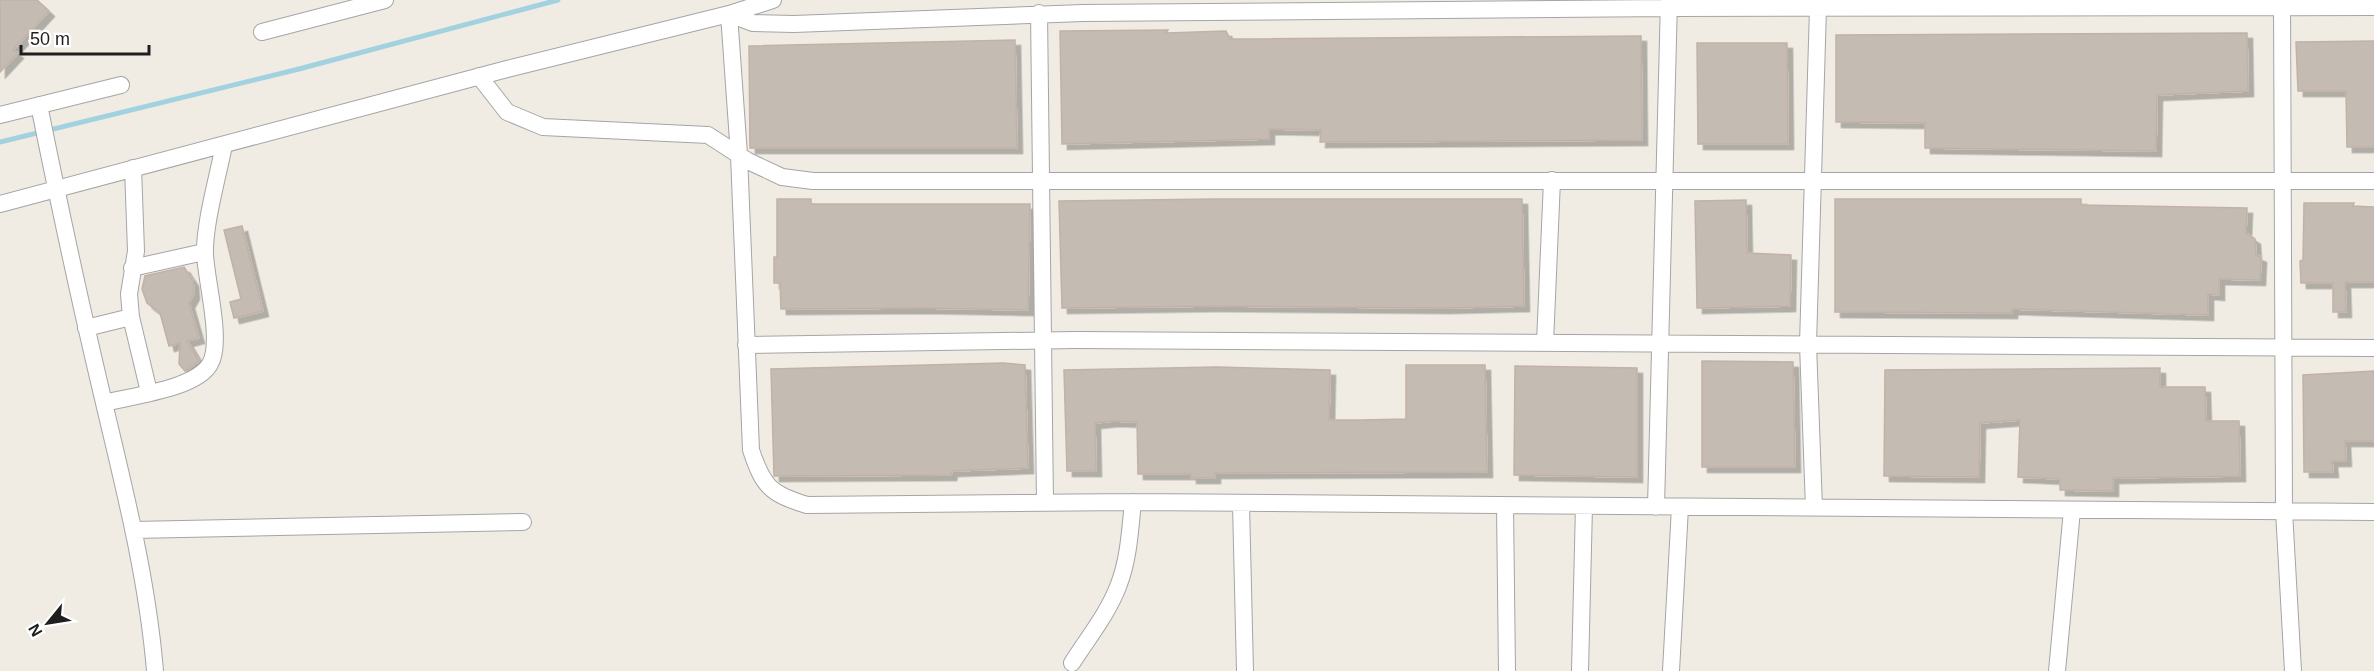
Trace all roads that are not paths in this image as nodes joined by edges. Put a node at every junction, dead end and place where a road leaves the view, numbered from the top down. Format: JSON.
{"nodes":[{"id":1,"x":384,"y":0,"type":"edge"},
{"id":2,"x":773,"y":0,"type":"edge"},
{"id":3,"x":1670,"y":4,"type":"edge"},
{"id":4,"x":2282,"y":4,"type":"edge"},
{"id":5,"x":1083,"y":6,"type":"edge"},
{"id":6,"x":2374,"y":7,"type":"edge"},
{"id":7,"x":1818,"y":8,"type":"junction"},
{"id":8,"x":729,"y":14,"type":"junction"},
{"id":9,"x":1039,"y":14,"type":"junction"},
{"id":10,"x":262,"y":32,"type":"dead end"},
{"id":11,"x":479,"y":76,"type":"junction"},
{"id":12,"x":121,"y":85,"type":"dead end"},
{"id":13,"x":40,"y":112,"type":"junction"},
{"id":14,"x":0,"y":115,"type":"edge"},
{"id":15,"x":224,"y":145,"type":"junction"},
{"id":16,"x":739,"y":155,"type":"junction"},
{"id":17,"x":133,"y":168,"type":"junction"},
{"id":18,"x":1552,"y":180,"type":"junction"},
{"id":19,"x":1665,"y":180,"type":"junction"},
{"id":20,"x":1813,"y":180,"type":"junction"},
{"id":21,"x":1041,"y":181,"type":"junction"},
{"id":22,"x":2283,"y":181,"type":"junction"},
{"id":23,"x":2374,"y":181,"type":"edge"},
{"id":24,"x":56,"y":188,"type":"junction"},
{"id":25,"x":0,"y":204,"type":"edge"},
{"id":26,"x":204,"y":252,"type":"junction"},
{"id":27,"x":132,"y":268,"type":"junction"},
{"id":28,"x":131,"y":317,"type":"junction"},
{"id":29,"x":86,"y":328,"type":"junction"},
{"id":30,"x":1042,"y":340,"type":"junction"},
{"id":31,"x":1545,"y":343,"type":"junction"},
{"id":32,"x":1660,"y":343,"type":"junction"},
{"id":33,"x":1808,"y":344,"type":"junction"},
{"id":34,"x":746,"y":345,"type":"junction"},
{"id":35,"x":2283,"y":348,"type":"junction"},
{"id":36,"x":2374,"y":348,"type":"edge"},
{"id":37,"x":149,"y":392,"type":"junction"},
{"id":38,"x":104,"y":403,"type":"junction"},
{"id":39,"x":1133,"y":502,"type":"junction"},
{"id":40,"x":1045,"y":503,"type":"junction"},
{"id":41,"x":1240,"y":504,"type":"junction"},
{"id":42,"x":1505,"y":506,"type":"junction"},
{"id":43,"x":1584,"y":506,"type":"junction"},
{"id":44,"x":1656,"y":507,"type":"junction"},
{"id":45,"x":1680,"y":507,"type":"junction"},
{"id":46,"x":1814,"y":508,"type":"junction"},
{"id":47,"x":2072,"y":510,"type":"junction"},
{"id":48,"x":2284,"y":511,"type":"junction"},
{"id":49,"x":2374,"y":512,"type":"edge"},
{"id":50,"x":523,"y":522,"type":"dead end"},
{"id":51,"x":133,"y":530,"type":"junction"},
{"id":52,"x":1071,"y":663,"type":"dead end"},
{"id":53,"x":155,"y":671,"type":"edge"},
{"id":54,"x":1245,"y":671,"type":"edge"},
{"id":55,"x":1508,"y":671,"type":"edge"},
{"id":56,"x":1580,"y":671,"type":"edge"},
{"id":57,"x":1671,"y":671,"type":"edge"},
{"id":58,"x":2057,"y":671,"type":"edge"},
{"id":59,"x":2293,"y":671,"type":"edge"}],
"edges":[{"from":1,"to":10,"type":"street"},
{"from":2,"to":8,"type":"street"},
{"from":3,"to":5,"type":"street"},
{"from":3,"to":7,"type":"street"},
{"from":3,"to":19,"type":"street"},
{"from":4,"to":6,"type":"street"},
{"from":4,"to":7,"type":"street"},
{"from":4,"to":22,"type":"street"},
{"from":5,"to":9,"type":"street"},
{"from":7,"to":20,"type":"street"},
{"from":8,"to":9,"type":"street"},
{"from":8,"to":11,"type":"street"},
{"from":8,"to":16,"type":"street"},
{"from":9,"to":21,"type":"street"},
{"from":11,"to":15,"type":"street"},
{"from":11,"to":16,"type":"street"},
{"from":12,"to":13,"type":"street"},
{"from":13,"to":14,"type":"street"},
{"from":13,"to":24,"type":"street"},
{"from":15,"to":17,"type":"street"},
{"from":15,"to":26,"type":"street"},
{"from":16,"to":21,"type":"street"},
{"from":16,"to":34,"type":"street"},
{"from":17,"to":24,"type":"street"},
{"from":17,"to":27,"type":"street"},
{"from":18,"to":19,"type":"street"},
{"from":18,"to":21,"type":"street"},
{"from":18,"to":31,"type":"street"},
{"from":19,"to":20,"type":"street"},
{"from":19,"to":32,"type":"street"},
{"from":20,"to":22,"type":"street"},
{"from":20,"to":33,"type":"street"},
{"from":21,"to":30,"type":"street"},
{"from":22,"to":23,"type":"street"},
{"from":22,"to":35,"type":"street"},
{"from":24,"to":25,"type":"street"},
{"from":24,"to":29,"type":"street"},
{"from":26,"to":27,"type":"street"},
{"from":26,"to":37,"type":"street"},
{"from":27,"to":28,"type":"street"},
{"from":28,"to":29,"type":"street"},
{"from":28,"to":37,"type":"street"},
{"from":29,"to":38,"type":"street"},
{"from":30,"to":31,"type":"street"},
{"from":30,"to":34,"type":"street"},
{"from":30,"to":40,"type":"street"},
{"from":31,"to":32,"type":"street"},
{"from":32,"to":33,"type":"street"},
{"from":32,"to":44,"type":"street"},
{"from":33,"to":35,"type":"street"},
{"from":33,"to":46,"type":"street"},
{"from":34,"to":40,"type":"street"},
{"from":35,"to":36,"type":"street"},
{"from":35,"to":48,"type":"street"},
{"from":37,"to":38,"type":"street"},
{"from":38,"to":51,"type":"street"},
{"from":39,"to":40,"type":"street"},
{"from":39,"to":41,"type":"street"},
{"from":39,"to":52,"type":"street"},
{"from":41,"to":42,"type":"street"},
{"from":41,"to":54,"type":"street"},
{"from":42,"to":43,"type":"street"},
{"from":42,"to":55,"type":"street"},
{"from":43,"to":44,"type":"street"},
{"from":43,"to":56,"type":"street"},
{"from":44,"to":45,"type":"street"},
{"from":45,"to":46,"type":"street"},
{"from":45,"to":57,"type":"street"},
{"from":46,"to":47,"type":"street"},
{"from":47,"to":48,"type":"street"},
{"from":47,"to":58,"type":"street"},
{"from":48,"to":49,"type":"street"},
{"from":48,"to":59,"type":"street"},
{"from":50,"to":51,"type":"street"},
{"from":51,"to":53,"type":"street"}]}
